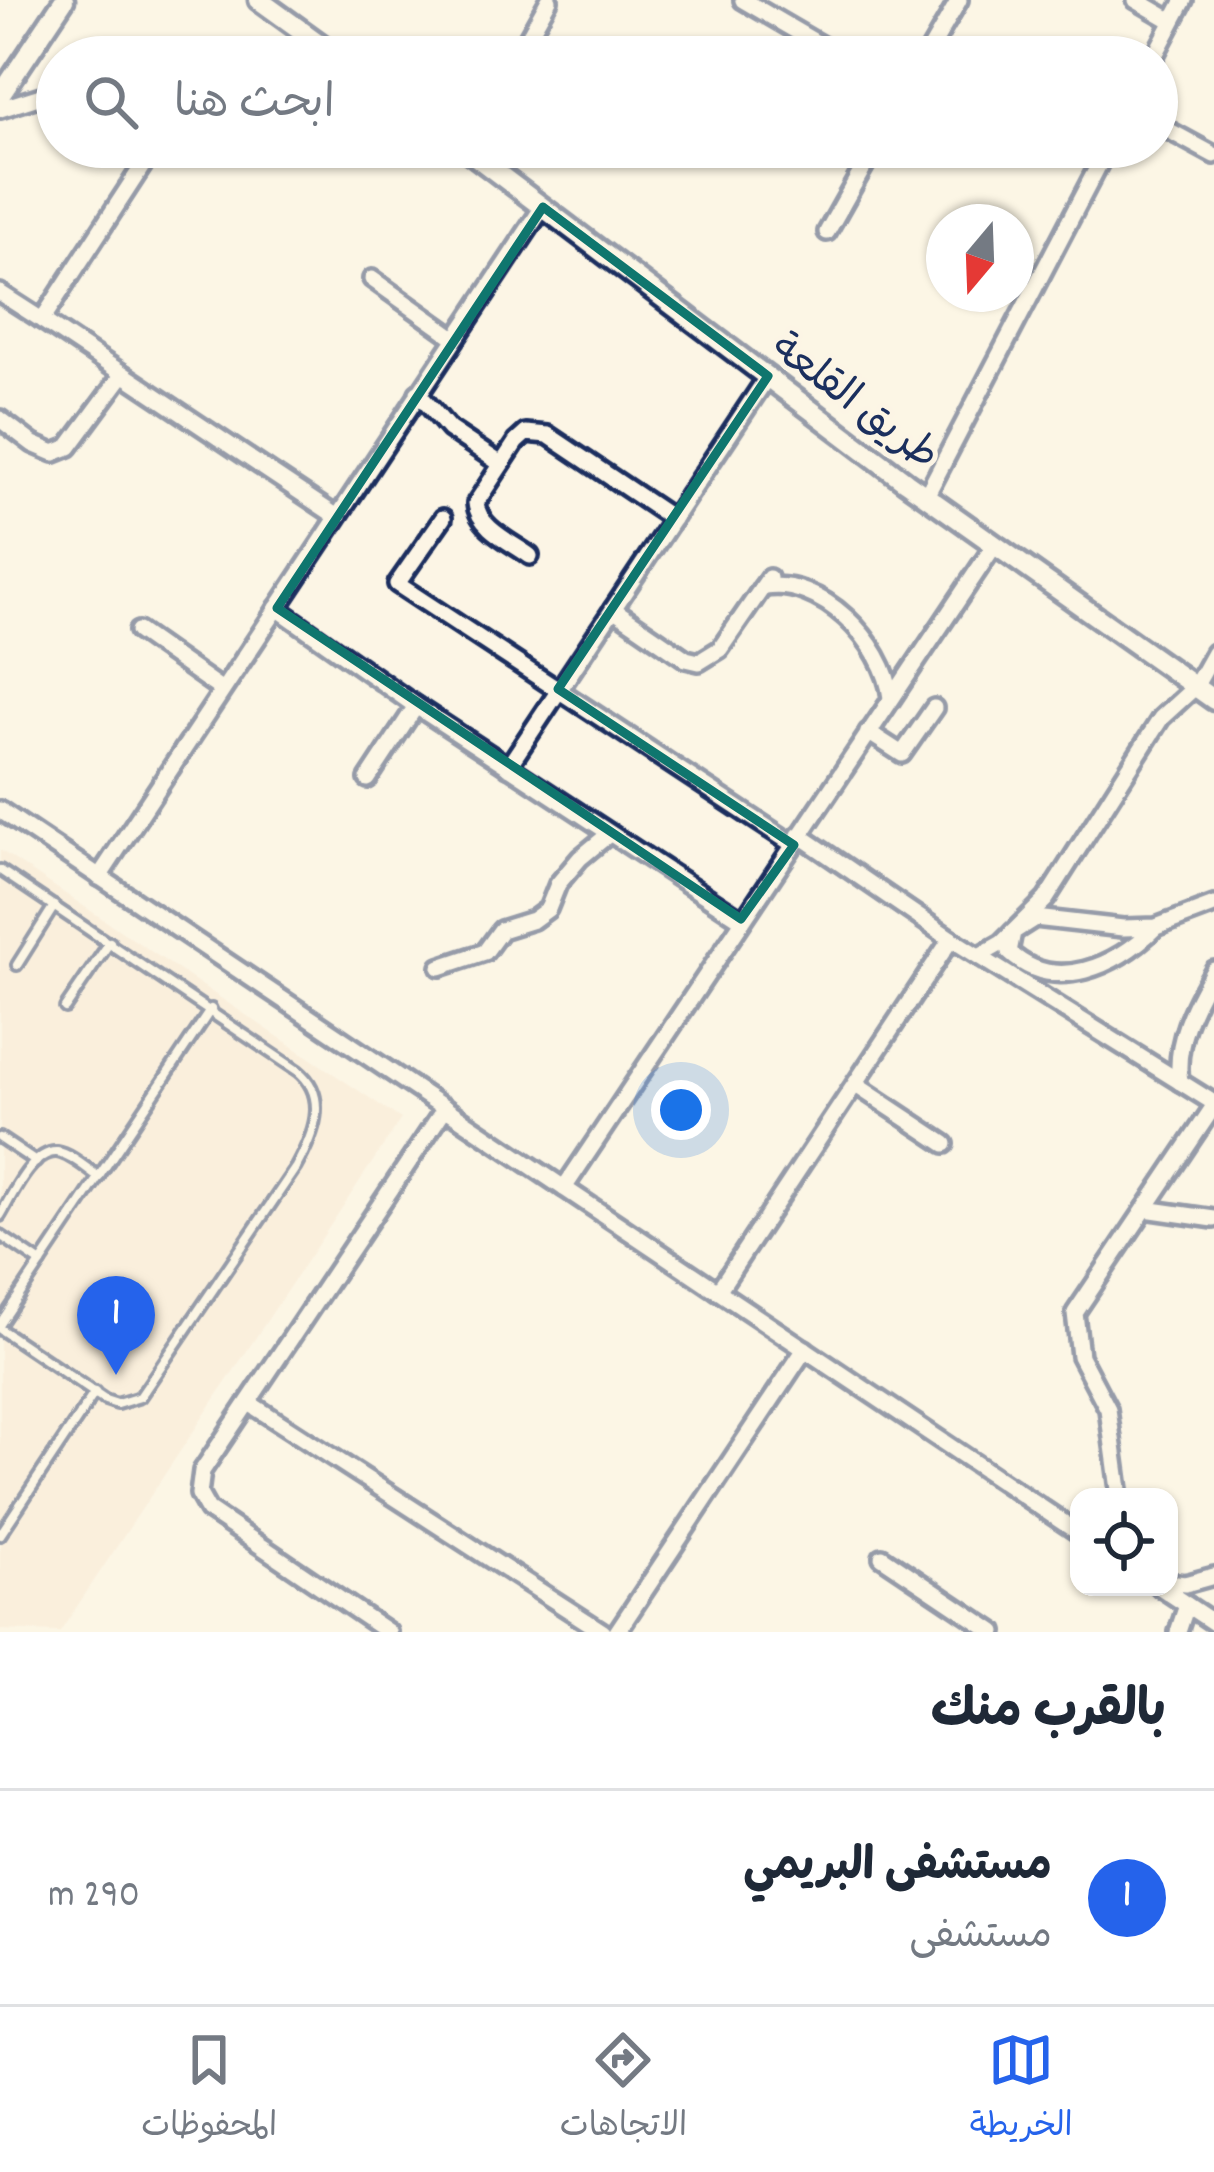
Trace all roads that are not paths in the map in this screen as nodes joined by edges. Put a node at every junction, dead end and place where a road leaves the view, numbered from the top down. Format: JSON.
{"nodes":[{"id":1,"x":64,"y":0,"type":"edge"},
{"id":2,"x":259,"y":0,"type":"edge"},
{"id":3,"x":549,"y":0,"type":"edge"},
{"id":4,"x":743,"y":0,"type":"edge"},
{"id":5,"x":959,"y":0,"type":"edge"},
{"id":6,"x":1136,"y":0,"type":"edge"},
{"id":7,"x":1184,"y":0,"type":"edge"},
{"id":8,"x":1172,"y":21,"type":"junction"},
{"id":9,"x":40,"y":36,"type":"edge"},
{"id":10,"x":309,"y":36,"type":"edge"},
{"id":11,"x":529,"y":36,"type":"edge"},
{"id":12,"x":805,"y":36,"type":"edge"},
{"id":13,"x":938,"y":36,"type":"edge"},
{"id":14,"x":1164,"y":36,"type":"edge"},
{"id":15,"x":36,"y":42,"type":"edge"},
{"id":16,"x":0,"y":96,"type":"edge"},
{"id":17,"x":36,"y":98,"type":"edge"},
{"id":18,"x":0,"y":109,"type":"edge"},
{"id":19,"x":1178,"y":135,"type":"edge"},
{"id":20,"x":1214,"y":155,"type":"edge"},
{"id":21,"x":141,"y":168,"type":"edge"},
{"id":22,"x":491,"y":168,"type":"edge"},
{"id":23,"x":863,"y":168,"type":"edge"},
{"id":24,"x":1097,"y":168,"type":"edge"},
{"id":25,"x":544,"y":207,"type":"junction"},
{"id":26,"x":827,"y":232,"type":"dead end"},
{"id":27,"x":372,"y":279,"type":"dead end"},
{"id":28,"x":0,"y":292,"type":"edge"},
{"id":29,"x":42,"y":320,"type":"junction"},
{"id":30,"x":455,"y":338,"type":"junction"},
{"id":31,"x":123,"y":374,"type":"junction"},
{"id":32,"x":768,"y":376,"type":"junction"},
{"id":33,"x":418,"y":393,"type":"junction"},
{"id":34,"x":0,"y":419,"type":"edge"},
{"id":35,"x":501,"y":464,"type":"junction"},
{"id":36,"x":926,"y":496,"type":"junction"},
{"id":37,"x":336,"y":516,"type":"junction"},
{"id":38,"x":443,"y":518,"type":"dead end"},
{"id":39,"x":674,"y":518,"type":"junction"},
{"id":40,"x":994,"y":546,"type":"junction"},
{"id":41,"x":530,"y":556,"type":"dead end"},
{"id":42,"x":277,"y":608,"type":"junction"},
{"id":43,"x":613,"y":609,"type":"junction"},
{"id":44,"x":137,"y":631,"type":"dead end"},
{"id":45,"x":1214,"y":652,"type":"edge"},
{"id":46,"x":1195,"y":687,"type":"junction"},
{"id":47,"x":558,"y":689,"type":"junction"},
{"id":48,"x":222,"y":690,"type":"junction"},
{"id":49,"x":891,"y":698,"type":"junction"},
{"id":50,"x":1214,"y":700,"type":"edge"},
{"id":51,"x":416,"y":706,"type":"junction"},
{"id":52,"x":934,"y":708,"type":"dead end"},
{"id":53,"x":868,"y":732,"type":"junction"},
{"id":54,"x":508,"y":767,"type":"junction"},
{"id":55,"x":368,"y":778,"type":"dead end"},
{"id":56,"x":0,"y":811,"type":"edge"},
{"id":57,"x":609,"y":834,"type":"junction"},
{"id":58,"x":796,"y":840,"type":"junction"},
{"id":59,"x":0,"y":870,"type":"edge"},
{"id":60,"x":99,"y":877,"type":"junction"},
{"id":61,"x":1214,"y":905,"type":"edge"},
{"id":62,"x":55,"y":906,"type":"junction"},
{"id":63,"x":741,"y":920,"type":"junction"},
{"id":64,"x":1156,"y":927,"type":"junction"},
{"id":65,"x":1013,"y":932,"type":"junction"},
{"id":66,"x":951,"y":939,"type":"junction"},
{"id":67,"x":110,"y":942,"type":"junction"},
{"id":68,"x":979,"y":956,"type":"junction"},
{"id":69,"x":17,"y":965,"type":"dead end"},
{"id":70,"x":440,"y":967,"type":"dead end"},
{"id":71,"x":1214,"y":970,"type":"edge"},
{"id":72,"x":65,"y":1008,"type":"dead end"},
{"id":73,"x":212,"y":1010,"type":"junction"},
{"id":74,"x":1180,"y":1082,"type":"junction"},
{"id":75,"x":856,"y":1084,"type":"junction"},
{"id":76,"x":1214,"y":1104,"type":"edge"},
{"id":77,"x":445,"y":1108,"type":"junction"},
{"id":78,"x":0,"y":1138,"type":"edge"},
{"id":79,"x":945,"y":1144,"type":"dead end"},
{"id":80,"x":36,"y":1162,"type":"junction"},
{"id":81,"x":99,"y":1177,"type":"junction"},
{"id":82,"x":564,"y":1188,"type":"junction"},
{"id":83,"x":1145,"y":1208,"type":"junction"},
{"id":84,"x":0,"y":1216,"type":"edge"},
{"id":85,"x":1214,"y":1220,"type":"edge"},
{"id":86,"x":0,"y":1235,"type":"edge"},
{"id":87,"x":41,"y":1263,"type":"junction"},
{"id":88,"x":718,"y":1291,"type":"junction"},
{"id":89,"x":0,"y":1326,"type":"edge"},
{"id":90,"x":805,"y":1349,"type":"junction"},
{"id":91,"x":95,"y":1392,"type":"junction"},
{"id":92,"x":249,"y":1403,"type":"junction"},
{"id":93,"x":1119,"y":1488,"type":"edge"},
{"id":94,"x":1070,"y":1527,"type":"edge"},
{"id":95,"x":0,"y":1534,"type":"edge"},
{"id":96,"x":882,"y":1556,"type":"dead end"},
{"id":97,"x":1214,"y":1576,"type":"edge"},
{"id":98,"x":1178,"y":1583,"type":"edge"},
{"id":99,"x":1173,"y":1596,"type":"edge"},
{"id":100,"x":1186,"y":1605,"type":"junction"},
{"id":101,"x":1214,"y":1623,"type":"edge"},
{"id":102,"x":388,"y":1632,"type":"edge"},
{"id":103,"x":603,"y":1632,"type":"edge"},
{"id":104,"x":616,"y":1632,"type":"edge"},
{"id":105,"x":994,"y":1632,"type":"edge"},
{"id":106,"x":1178,"y":1632,"type":"edge"}],
"edges":[{"from":1,"to":9,"type":"street"},
{"from":2,"to":10,"type":"street"},
{"from":3,"to":11,"type":"street"},
{"from":4,"to":12,"type":"street"},
{"from":5,"to":13,"type":"street"},
{"from":6,"to":8,"type":"street"},
{"from":7,"to":8,"type":"street"},
{"from":8,"to":14,"type":"street"},
{"from":15,"to":16,"type":"street"},
{"from":17,"to":18,"type":"street"},
{"from":19,"to":20,"type":"street"},
{"from":21,"to":29,"type":"street"},
{"from":22,"to":25,"type":"street","name":"طريق القلعة"},
{"from":23,"to":26,"type":"street"},
{"from":24,"to":36,"type":"street"},
{"from":25,"to":30,"type":"street"},
{"from":25,"to":32,"type":"street","name":"طريق القلعة"},
{"from":27,"to":30,"type":"street"},
{"from":28,"to":29,"type":"street"},
{"from":29,"to":31,"type":"street"},
{"from":30,"to":33,"type":"street"},
{"from":31,"to":34,"type":"street"},
{"from":31,"to":37,"type":"street"},
{"from":32,"to":36,"type":"street","name":"طريق القلعة"},
{"from":32,"to":39,"type":"street"},
{"from":33,"to":35,"type":"street"},
{"from":33,"to":37,"type":"street"},
{"from":35,"to":39,"type":"street"},
{"from":35,"to":41,"type":"street"},
{"from":36,"to":40,"type":"street","name":"طريق القلعة"},
{"from":37,"to":42,"type":"street"},
{"from":38,"to":47,"type":"street"},
{"from":39,"to":43,"type":"street"},
{"from":40,"to":46,"type":"street","name":"طريق القلعة"},
{"from":40,"to":49,"type":"street"},
{"from":42,"to":48,"type":"street"},
{"from":42,"to":51,"type":"street"},
{"from":43,"to":47,"type":"street"},
{"from":43,"to":49,"type":"street"},
{"from":44,"to":48,"type":"street"},
{"from":45,"to":46,"type":"street"},
{"from":46,"to":50,"type":"street","name":"طريق القلعة"},
{"from":46,"to":65,"type":"street"},
{"from":47,"to":54,"type":"street"},
{"from":47,"to":58,"type":"street"},
{"from":48,"to":60,"type":"street"},
{"from":49,"to":53,"type":"street"},
{"from":51,"to":54,"type":"street"},
{"from":51,"to":55,"type":"street"},
{"from":52,"to":53,"type":"street"},
{"from":53,"to":58,"type":"street"},
{"from":54,"to":57,"type":"street"},
{"from":56,"to":60,"type":"street"},
{"from":57,"to":63,"type":"street"},
{"from":57,"to":70,"type":"street"},
{"from":58,"to":63,"type":"street"},
{"from":58,"to":66,"type":"street"},
{"from":59,"to":62,"type":"lane"},
{"from":60,"to":77,"type":"street"},
{"from":61,"to":64,"type":"street"},
{"from":62,"to":67,"type":"lane"},
{"from":62,"to":69,"type":"lane"},
{"from":63,"to":82,"type":"street"},
{"from":64,"to":65,"type":"street"},
{"from":64,"to":65,"type":"street"},
{"from":65,"to":68,"type":"street"},
{"from":66,"to":68,"type":"street"},
{"from":66,"to":75,"type":"street"},
{"from":67,"to":72,"type":"lane"},
{"from":67,"to":73,"type":"lane"},
{"from":68,"to":74,"type":"street"},
{"from":71,"to":74,"type":"street"},
{"from":73,"to":81,"type":"lane"},
{"from":73,"to":91,"type":"lane"},
{"from":74,"to":76,"type":"street"},
{"from":75,"to":79,"type":"street"},
{"from":75,"to":88,"type":"street"},
{"from":76,"to":83,"type":"street"},
{"from":77,"to":82,"type":"street"},
{"from":77,"to":92,"type":"street"},
{"from":78,"to":80,"type":"lane"},
{"from":80,"to":81,"type":"lane"},
{"from":80,"to":84,"type":"lane"},
{"from":81,"to":87,"type":"lane"},
{"from":82,"to":88,"type":"street"},
{"from":83,"to":85,"type":"street"},
{"from":83,"to":93,"type":"street"},
{"from":86,"to":87,"type":"lane"},
{"from":87,"to":89,"type":"lane"},
{"from":88,"to":90,"type":"street"},
{"from":89,"to":91,"type":"lane"},
{"from":90,"to":94,"type":"street"},
{"from":90,"to":104,"type":"street"},
{"from":91,"to":95,"type":"lane"},
{"from":92,"to":102,"type":"street"},
{"from":92,"to":103,"type":"street"},
{"from":96,"to":105,"type":"street"},
{"from":97,"to":98,"type":"street"},
{"from":99,"to":100,"type":"street"},
{"from":100,"to":101,"type":"street"},
{"from":100,"to":106,"type":"street"}]}
